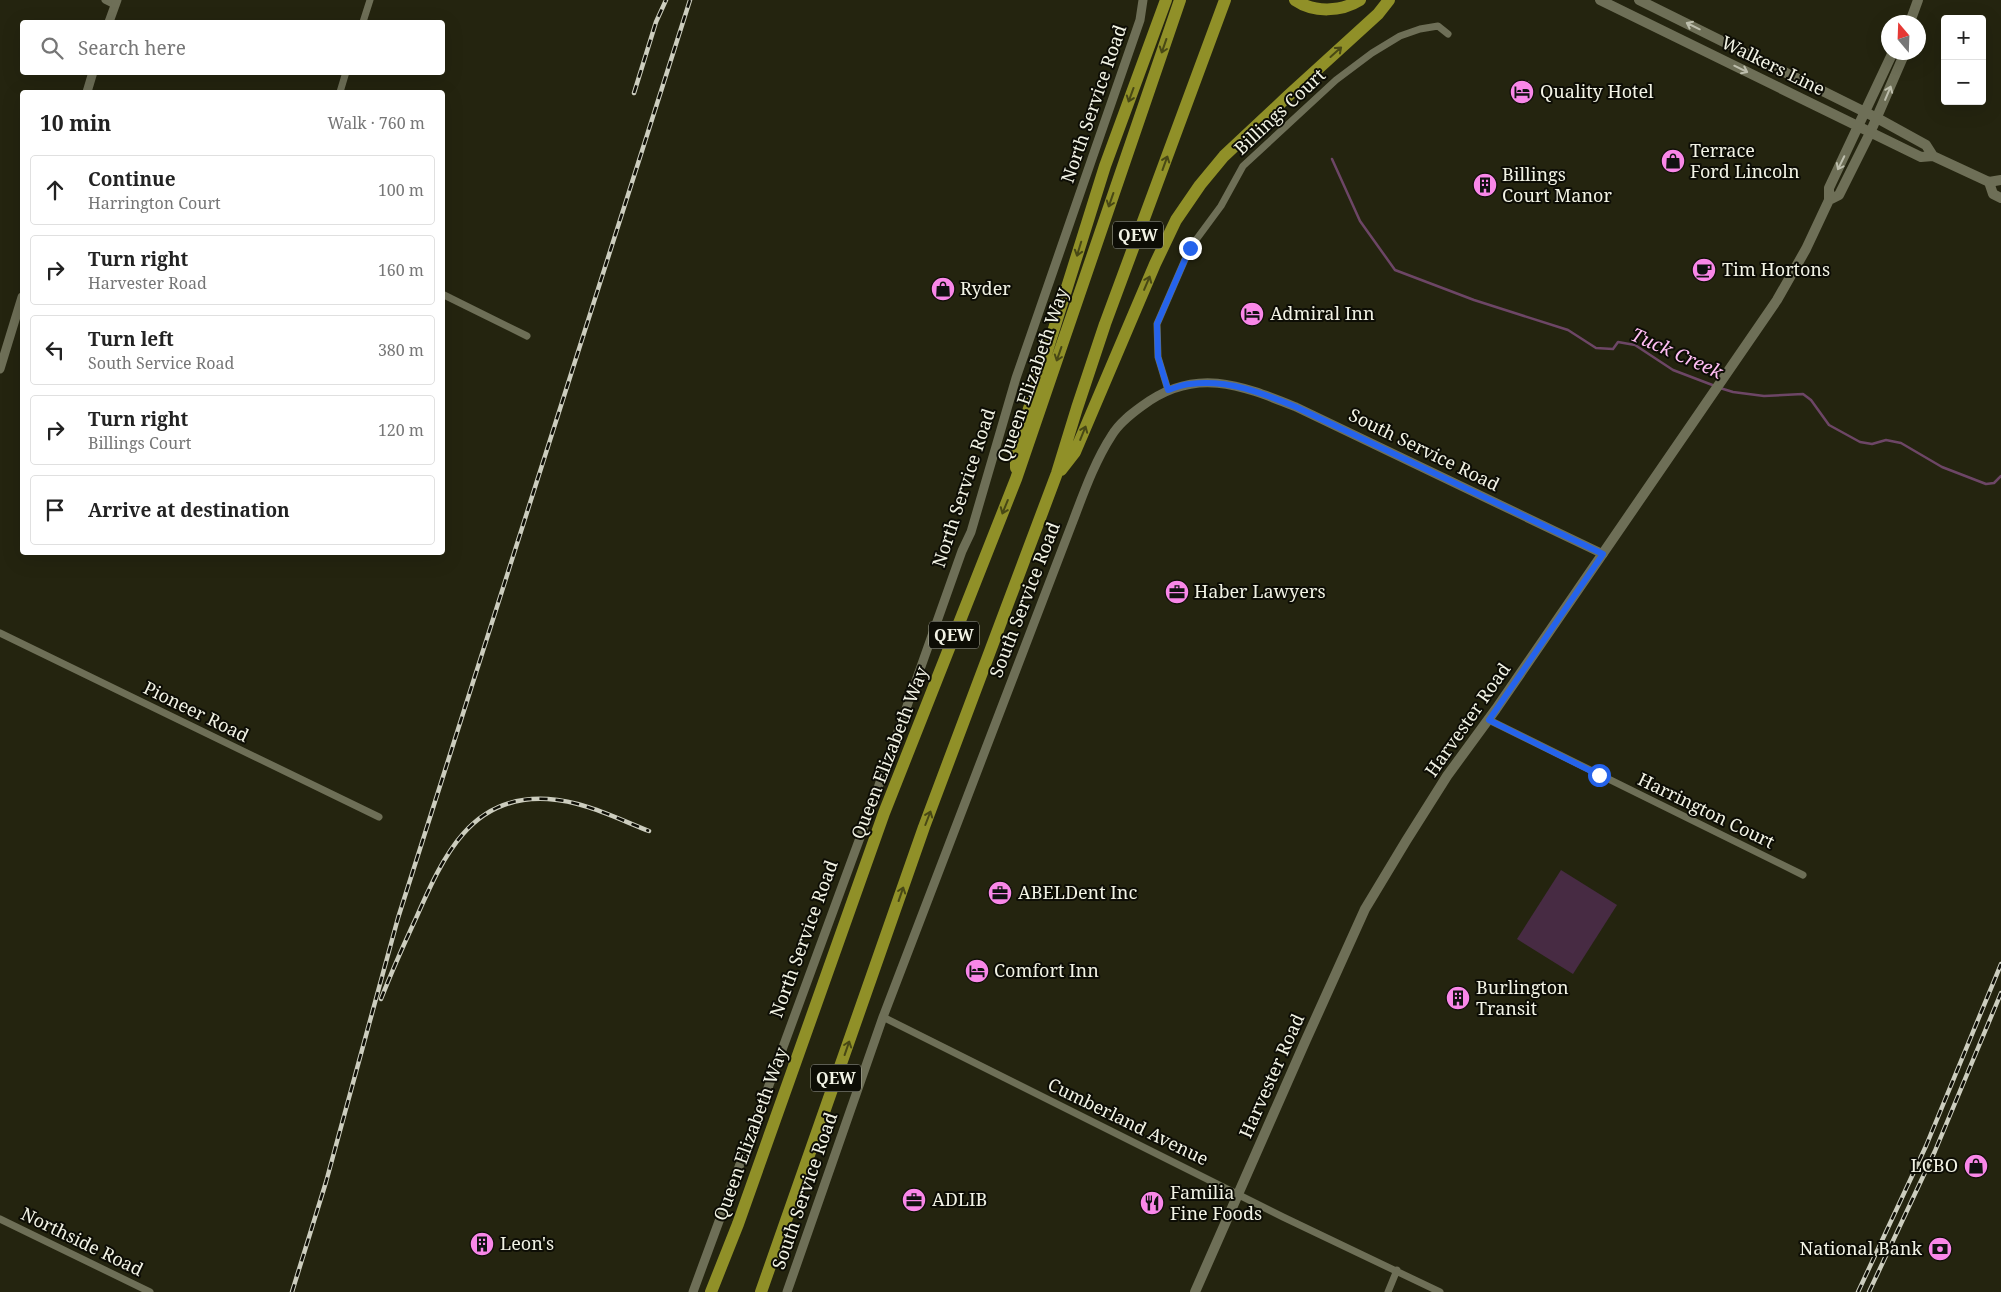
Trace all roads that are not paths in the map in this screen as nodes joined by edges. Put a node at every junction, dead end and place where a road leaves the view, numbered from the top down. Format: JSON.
{"nodes":[{"id":1,"x":105,"y":0,"type":"edge"},
{"id":2,"x":370,"y":0,"type":"edge"},
{"id":3,"x":1143,"y":0,"type":"edge"},
{"id":4,"x":1166,"y":0,"type":"edge"},
{"id":5,"x":1180,"y":0,"type":"edge"},
{"id":6,"x":1225,"y":0,"type":"edge"},
{"id":7,"x":1295,"y":0,"type":"edge"},
{"id":8,"x":1360,"y":0,"type":"edge"},
{"id":9,"x":1389,"y":0,"type":"edge"},
{"id":10,"x":1600,"y":0,"type":"edge"},
{"id":11,"x":1639,"y":0,"type":"edge"},
{"id":12,"x":1918,"y":0,"type":"edge"},
{"id":13,"x":116,"y":3,"type":"edge"},
{"id":14,"x":1913,"y":15,"type":"edge"},
{"id":15,"x":110,"y":20,"type":"edge"},
{"id":16,"x":363,"y":20,"type":"edge"},
{"id":17,"x":1448,"y":34,"type":"dead end"},
{"id":18,"x":1889,"y":60,"type":"edge"},
{"id":19,"x":1902,"y":60,"type":"edge"},
{"id":20,"x":92,"y":75,"type":"edge"},
{"id":21,"x":345,"y":75,"type":"edge"},
{"id":22,"x":88,"y":90,"type":"edge"},
{"id":23,"x":341,"y":90,"type":"edge"},
{"id":24,"x":1865,"y":112,"type":"junction"},
{"id":25,"x":1877,"y":118,"type":"junction"},
{"id":26,"x":1858,"y":126,"type":"junction"},
{"id":27,"x":1870,"y":133,"type":"junction"},
{"id":28,"x":1933,"y":156,"type":"junction"},
{"id":29,"x":2001,"y":180,"type":"edge"},
{"id":30,"x":1990,"y":182,"type":"junction"},
{"id":31,"x":2001,"y":198,"type":"edge"},
{"id":32,"x":1829,"y":200,"type":"junction"},
{"id":33,"x":445,"y":295,"type":"edge"},
{"id":34,"x":20,"y":304,"type":"edge"},
{"id":35,"x":527,"y":336,"type":"dead end"},
{"id":36,"x":0,"y":369,"type":"edge"},
{"id":37,"x":1168,"y":390,"type":"junction"},
{"id":38,"x":1057,"y":473,"type":"junction"},
{"id":39,"x":1016,"y":479,"type":"junction"},
{"id":40,"x":1603,"y":554,"type":"junction"},
{"id":41,"x":0,"y":633,"type":"edge"},
{"id":42,"x":1489,"y":720,"type":"junction"},
{"id":43,"x":378,"y":817,"type":"dead end"},
{"id":44,"x":1803,"y":875,"type":"dead end"},
{"id":45,"x":883,"y":1017,"type":"junction"},
{"id":46,"x":1238,"y":1194,"type":"junction"},
{"id":47,"x":0,"y":1219,"type":"edge"},
{"id":48,"x":1397,"y":1270,"type":"junction"},
{"id":49,"x":150,"y":1292,"type":"edge"},
{"id":50,"x":693,"y":1292,"type":"edge"},
{"id":51,"x":711,"y":1292,"type":"edge"},
{"id":52,"x":761,"y":1292,"type":"edge"},
{"id":53,"x":787,"y":1292,"type":"edge"},
{"id":54,"x":1195,"y":1292,"type":"edge"},
{"id":55,"x":1388,"y":1292,"type":"edge"},
{"id":56,"x":1440,"y":1292,"type":"edge"}],
"edges":[{"from":1,"to":13,"type":"street"},
{"from":2,"to":16,"type":"street"},
{"from":3,"to":50,"type":"street","name":"North Service Road"},
{"from":4,"to":39,"type":"highway","one_way":true},
{"from":5,"to":39,"type":"highway","name":"Queen Elizabeth Way","number":"QEW","one_way":true},
{"from":38,"to":6,"type":"highway","number":"QEW","one_way":true},
{"from":7,"to":8,"type":"highway"},
{"from":38,"to":9,"type":"highway","one_way":true},
{"from":10,"to":26,"type":"main road","name":"Walkers Line","one_way":true},
{"from":24,"to":11,"type":"main road","name":"Walkers Line","one_way":true},
{"from":12,"to":14,"type":"main road"},
{"from":13,"to":15,"type":"street"},
{"from":17,"to":37,"type":"street","name":"Billings Court"},
{"from":18,"to":24,"type":"main road","name":"Harvester Road"},
{"from":25,"to":19,"type":"main road","name":"Harvester Road","one_way":true},
{"from":20,"to":22,"type":"street"},
{"from":21,"to":23,"type":"street"},
{"from":24,"to":25,"type":"main road","name":"Walkers Line"},
{"from":24,"to":26,"type":"main road","name":"Harvester Road"},
{"from":25,"to":27,"type":"main road","name":"Harvester Road"},
{"from":25,"to":28,"type":"main road","name":"Walkers Line"},
{"from":26,"to":27,"type":"main road","name":"Walkers Line"},
{"from":26,"to":32,"type":"main road","name":"Harvester Road","one_way":true},
{"from":27,"to":28,"type":"main road","name":"Walkers Line"},
{"from":27,"to":32,"type":"main road","name":"Harvester Road"},
{"from":28,"to":30,"type":"main road","name":"Walkers Line"},
{"from":29,"to":30,"type":"main road"},
{"from":30,"to":31,"type":"main road"},
{"from":32,"to":40,"type":"main road","name":"Harvester Road"},
{"from":33,"to":35,"type":"street"},
{"from":34,"to":36,"type":"street"},
{"from":37,"to":40,"type":"street","name":"South Service Road"},
{"from":37,"to":45,"type":"street","name":"South Service Road"},
{"from":52,"to":38,"type":"highway","number":"QEW","one_way":true},
{"from":39,"to":51,"type":"highway","name":"Queen Elizabeth Way","number":"QEW","one_way":true},
{"from":40,"to":42,"type":"main road","name":"Harvester Road"},
{"from":41,"to":43,"type":"street","name":"Pioneer Road"},
{"from":42,"to":44,"type":"street","name":"Harrington Court"},
{"from":42,"to":46,"type":"main road","name":"Harvester Road"},
{"from":45,"to":46,"type":"street","name":"Cumberland Avenue"},
{"from":45,"to":53,"type":"street","name":"South Service Road"},
{"from":46,"to":48,"type":"street","name":"Cumberland Avenue"},
{"from":46,"to":54,"type":"main road","name":"Harvester Road"},
{"from":47,"to":49,"type":"street","name":"Northside Road"},
{"from":48,"to":55,"type":"street"},
{"from":48,"to":56,"type":"street","name":"Cumberland Avenue"}]}
